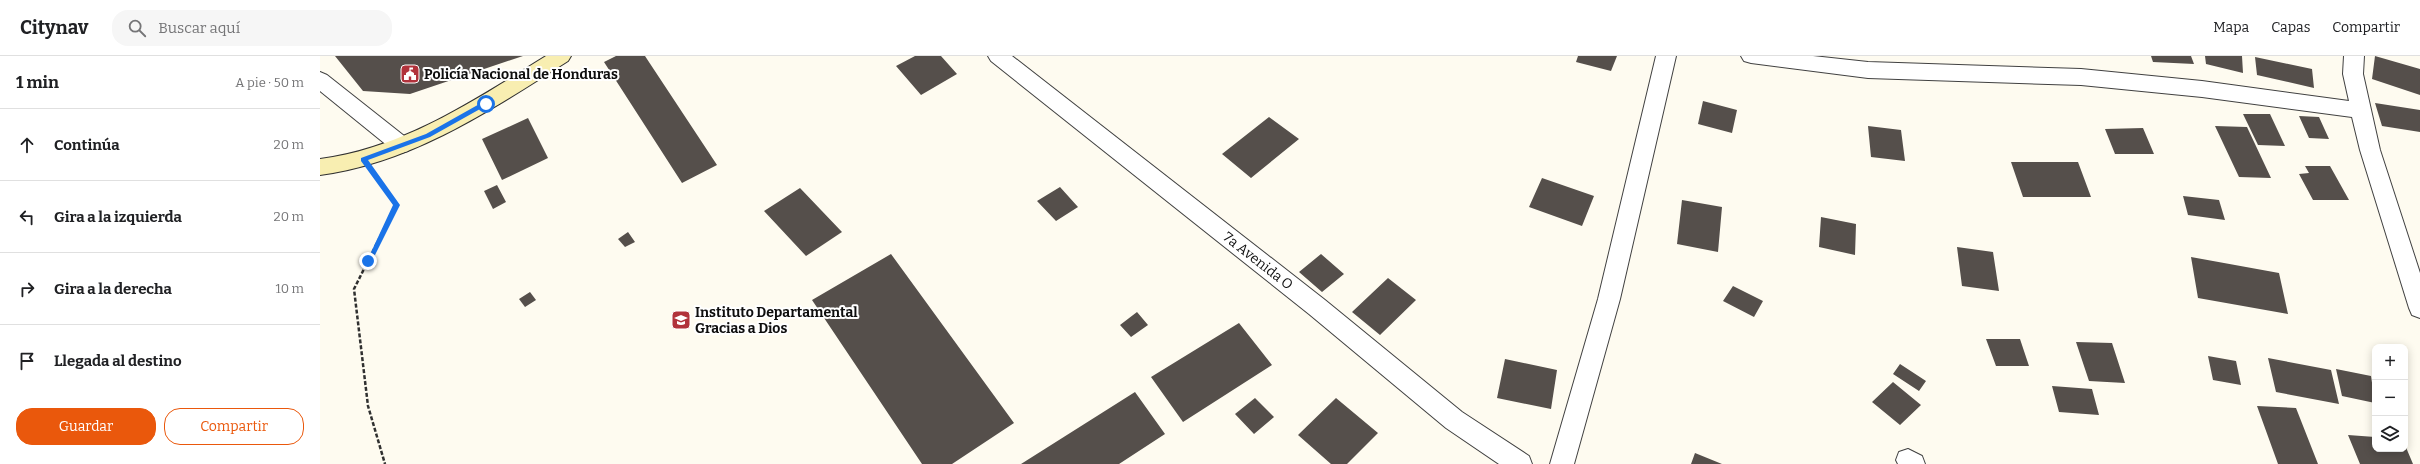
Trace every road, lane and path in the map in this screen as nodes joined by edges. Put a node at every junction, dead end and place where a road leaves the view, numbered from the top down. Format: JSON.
{"nodes":[{"id":1,"x":561,"y":56,"type":"edge"},
{"id":2,"x":998,"y":56,"type":"edge"},
{"id":3,"x":1666,"y":56,"type":"edge"},
{"id":4,"x":1751,"y":56,"type":"edge"},
{"id":5,"x":2354,"y":56,"type":"edge"},
{"id":6,"x":320,"y":80,"type":"edge"},
{"id":7,"x":2361,"y":110,"type":"junction"},
{"id":8,"x":401,"y":145,"type":"junction"},
{"id":9,"x":364,"y":159,"type":"junction"},
{"id":10,"x":320,"y":167,"type":"edge"},
{"id":11,"x":2420,"y":308,"type":"edge"},
{"id":12,"x":385,"y":464,"type":"edge"},
{"id":13,"x":1520,"y":464,"type":"edge"},
{"id":14,"x":1562,"y":464,"type":"edge"}],
"edges":[{"from":1,"to":8,"type":"street"},
{"from":2,"to":13,"type":"street","name":"7a Avenida O"},
{"from":3,"to":14,"type":"street"},
{"from":4,"to":7,"type":"street"},
{"from":5,"to":7,"type":"street"},
{"from":6,"to":8,"type":"street"},
{"from":7,"to":11,"type":"street"},
{"from":8,"to":9,"type":"street"},
{"from":9,"to":10,"type":"street"},
{"from":9,"to":12,"type":"path"}]}
